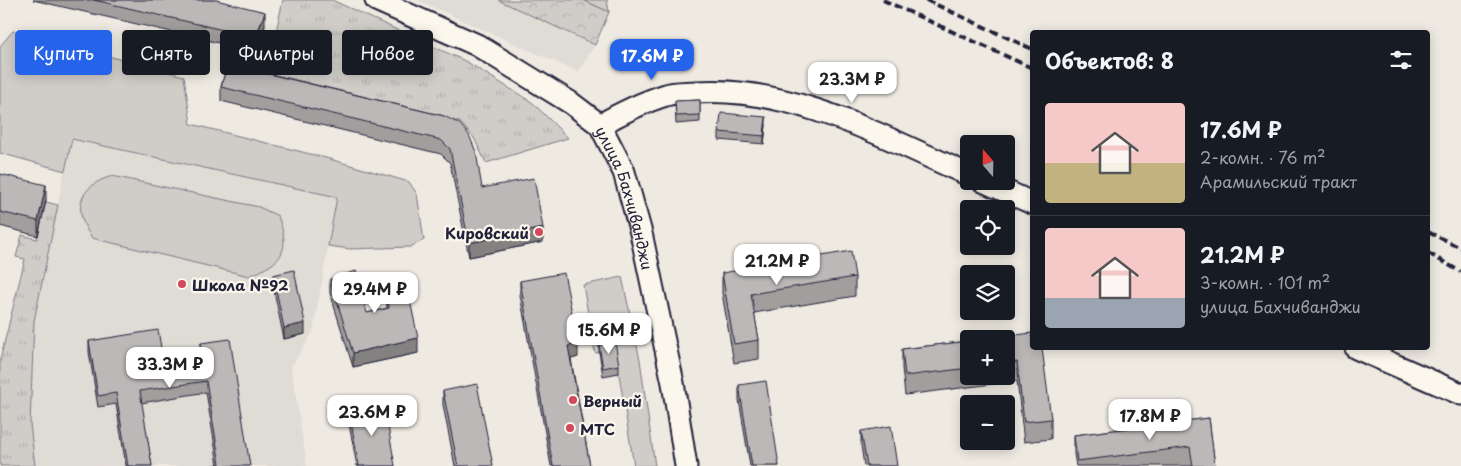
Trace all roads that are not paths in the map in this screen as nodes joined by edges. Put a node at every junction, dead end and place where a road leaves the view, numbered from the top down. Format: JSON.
{"nodes":[{"id":1,"x":376,"y":0,"type":"edge"},
{"id":2,"x":600,"y":125,"type":"junction"},
{"id":3,"x":960,"y":171,"type":"edge"},
{"id":4,"x":1004,"y":190,"type":"edge"},
{"id":5,"x":1030,"y":202,"type":"edge"},
{"id":6,"x":1361,"y":350,"type":"edge"},
{"id":7,"x":1461,"y":394,"type":"edge"},
{"id":8,"x":686,"y":466,"type":"edge"}],
"edges":[{"from":1,"to":2,"type":"main road","name":"улица Бахчиванджи"},
{"from":2,"to":3,"type":"main road"},
{"from":2,"to":8,"type":"main road","name":"улица Бахчиванджи"},
{"from":4,"to":5,"type":"main road"},
{"from":6,"to":7,"type":"main road"}]}
